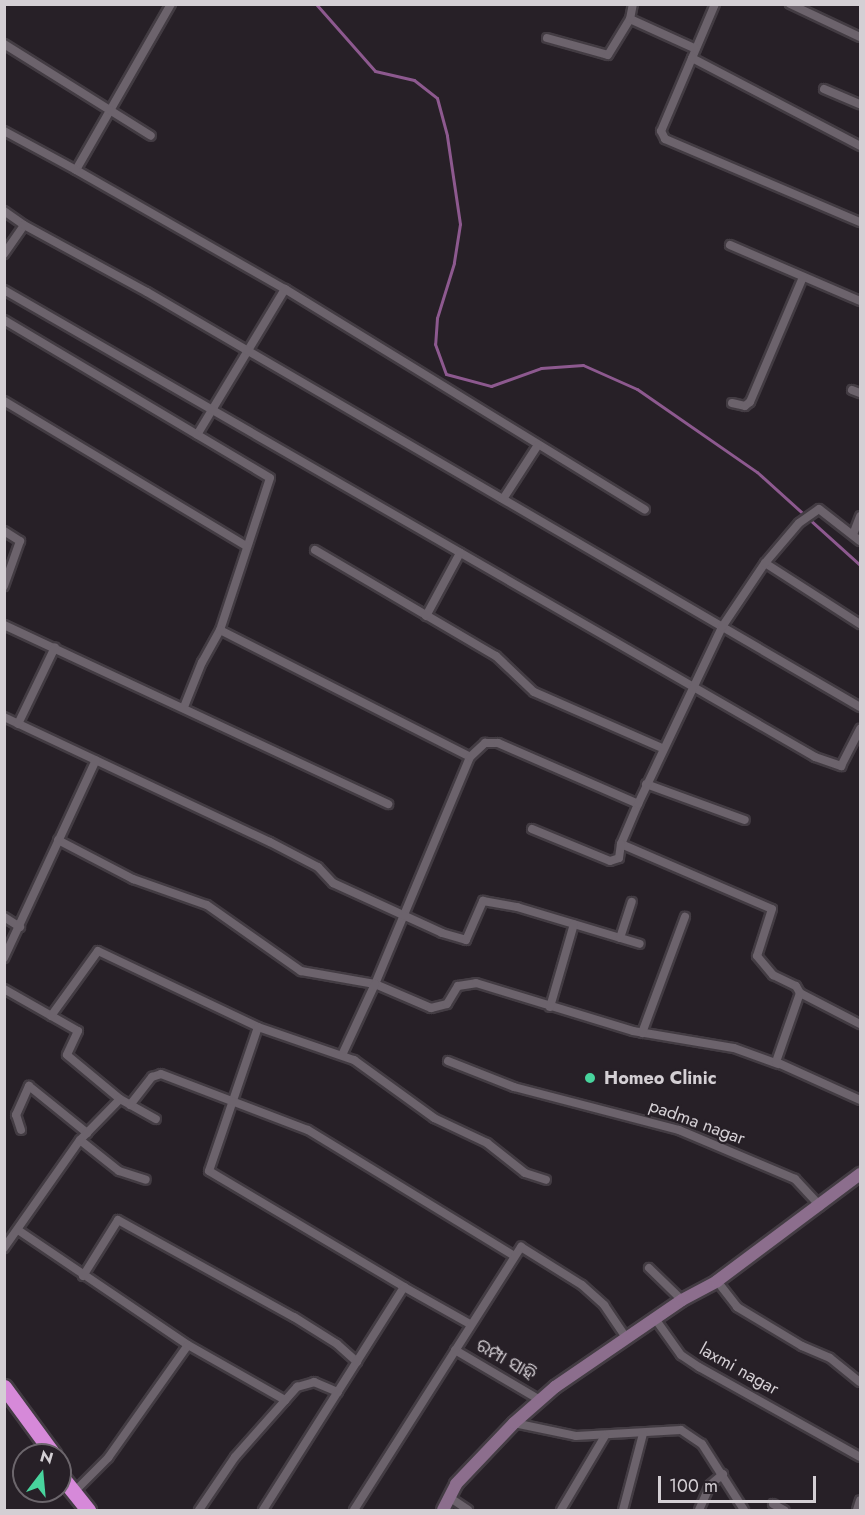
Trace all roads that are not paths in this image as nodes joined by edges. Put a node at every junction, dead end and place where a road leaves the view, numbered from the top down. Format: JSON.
{"nodes":[{"id":1,"x":171,"y":4,"type":"edge"},
{"id":2,"x":633,"y":4,"type":"edge"},
{"id":3,"x":715,"y":4,"type":"edge"},
{"id":4,"x":790,"y":4,"type":"edge"},
{"id":5,"x":630,"y":19,"type":"junction"},
{"id":6,"x":861,"y":37,"type":"edge"},
{"id":7,"x":547,"y":38,"type":"dead end"},
{"id":8,"x":4,"y":44,"type":"edge"},
{"id":9,"x":696,"y":49,"type":"junction"},
{"id":10,"x":692,"y":58,"type":"junction"},
{"id":11,"x":824,"y":89,"type":"dead end"},
{"id":12,"x":861,"y":104,"type":"edge"},
{"id":13,"x":111,"y":108,"type":"junction"},
{"id":14,"x":4,"y":131,"type":"edge"},
{"id":15,"x":151,"y":136,"type":"dead end"},
{"id":16,"x":861,"y":146,"type":"edge"},
{"id":17,"x":76,"y":170,"type":"junction"},
{"id":18,"x":4,"y":211,"type":"edge"},
{"id":19,"x":861,"y":222,"type":"edge"},
{"id":20,"x":24,"y":225,"type":"junction"},
{"id":21,"x":730,"y":245,"type":"dead end"},
{"id":22,"x":4,"y":254,"type":"edge"},
{"id":23,"x":803,"y":277,"type":"junction"},
{"id":24,"x":285,"y":289,"type":"junction"},
{"id":25,"x":4,"y":290,"type":"edge"},
{"id":26,"x":861,"y":301,"type":"edge"},
{"id":27,"x":4,"y":320,"type":"edge"},
{"id":28,"x":248,"y":350,"type":"junction"},
{"id":29,"x":4,"y":401,"type":"edge"},
{"id":30,"x":732,"y":403,"type":"dead end"},
{"id":31,"x":212,"y":410,"type":"junction"},
{"id":32,"x":197,"y":435,"type":"junction"},
{"id":33,"x":538,"y":445,"type":"junction"},
{"id":34,"x":503,"y":499,"type":"junction"},
{"id":35,"x":645,"y":510,"type":"dead end"},
{"id":36,"x":861,"y":516,"type":"edge"},
{"id":37,"x":4,"y":531,"type":"edge"},
{"id":38,"x":854,"y":532,"type":"junction"},
{"id":39,"x":861,"y":541,"type":"edge"},
{"id":40,"x":246,"y":546,"type":"junction"},
{"id":41,"x":315,"y":550,"type":"dead end"},
{"id":42,"x":460,"y":553,"type":"junction"},
{"id":43,"x":765,"y":563,"type":"junction"},
{"id":44,"x":4,"y":586,"type":"edge"},
{"id":45,"x":426,"y":616,"type":"junction"},
{"id":46,"x":4,"y":624,"type":"edge"},
{"id":47,"x":861,"y":624,"type":"edge"},
{"id":48,"x":722,"y":627,"type":"junction"},
{"id":49,"x":220,"y":630,"type":"junction"},
{"id":50,"x":55,"y":647,"type":"junction"},
{"id":51,"x":692,"y":687,"type":"junction"},
{"id":52,"x":184,"y":707,"type":"junction"},
{"id":53,"x":861,"y":707,"type":"edge"},
{"id":54,"x":4,"y":717,"type":"edge"},
{"id":55,"x":18,"y":724,"type":"junction"},
{"id":56,"x":861,"y":729,"type":"edge"},
{"id":57,"x":662,"y":748,"type":"junction"},
{"id":58,"x":470,"y":757,"type":"junction"},
{"id":59,"x":96,"y":760,"type":"junction"},
{"id":60,"x":646,"y":784,"type":"junction"},
{"id":61,"x":388,"y":804,"type":"dead end"},
{"id":62,"x":638,"y":804,"type":"junction"},
{"id":63,"x":745,"y":819,"type":"dead end"},
{"id":64,"x":532,"y":829,"type":"dead end"},
{"id":65,"x":58,"y":840,"type":"junction"},
{"id":66,"x":621,"y":844,"type":"junction"},
{"id":67,"x":632,"y":902,"type":"dead end"},
{"id":68,"x":405,"y":915,"type":"junction"},
{"id":69,"x":4,"y":917,"type":"edge"},
{"id":70,"x":685,"y":917,"type":"dead end"},
{"id":71,"x":574,"y":924,"type":"junction"},
{"id":72,"x":20,"y":927,"type":"junction"},
{"id":73,"x":620,"y":938,"type":"junction"},
{"id":74,"x":640,"y":944,"type":"dead end"},
{"id":75,"x":4,"y":958,"type":"edge"},
{"id":76,"x":375,"y":984,"type":"junction"},
{"id":77,"x":4,"y":989,"type":"edge"},
{"id":78,"x":800,"y":993,"type":"junction"},
{"id":79,"x":550,"y":1007,"type":"junction"},
{"id":80,"x":51,"y":1016,"type":"junction"},
{"id":81,"x":861,"y":1024,"type":"edge"},
{"id":82,"x":258,"y":1027,"type":"junction"},
{"id":83,"x":642,"y":1033,"type":"junction"},
{"id":84,"x":342,"y":1055,"type":"junction"},
{"id":85,"x":448,"y":1062,"type":"dead end"},
{"id":86,"x":777,"y":1063,"type":"junction"},
{"id":87,"x":120,"y":1099,"type":"junction"},
{"id":88,"x":861,"y":1100,"type":"edge"},
{"id":89,"x":232,"y":1101,"type":"junction"},
{"id":90,"x":130,"y":1105,"type":"junction"},
{"id":91,"x":156,"y":1119,"type":"dead end"},
{"id":92,"x":21,"y":1130,"type":"dead end"},
{"id":93,"x":87,"y":1133,"type":"junction"},
{"id":94,"x":80,"y":1140,"type":"junction"},
{"id":95,"x":861,"y":1174,"type":"edge"},
{"id":96,"x":146,"y":1180,"type":"dead end"},
{"id":97,"x":546,"y":1180,"type":"dead end"},
{"id":98,"x":820,"y":1206,"type":"junction"},
{"id":99,"x":18,"y":1230,"type":"junction"},
{"id":100,"x":4,"y":1248,"type":"edge"},
{"id":101,"x":513,"y":1255,"type":"junction"},
{"id":102,"x":649,"y":1268,"type":"dead end"},
{"id":103,"x":83,"y":1276,"type":"junction"},
{"id":104,"x":717,"y":1281,"type":"junction"},
{"id":105,"x":404,"y":1287,"type":"junction"},
{"id":106,"x":682,"y":1300,"type":"junction"},
{"id":107,"x":656,"y":1320,"type":"junction"},
{"id":108,"x":470,"y":1324,"type":"junction"},
{"id":109,"x":627,"y":1339,"type":"junction"},
{"id":110,"x":188,"y":1345,"type":"junction"},
{"id":111,"x":455,"y":1350,"type":"junction"},
{"id":112,"x":357,"y":1362,"type":"junction"},
{"id":113,"x":861,"y":1382,"type":"edge"},
{"id":114,"x":4,"y":1387,"type":"edge"},
{"id":115,"x":338,"y":1392,"type":"junction"},
{"id":116,"x":4,"y":1400,"type":"edge"},
{"id":117,"x":285,"y":1400,"type":"junction"},
{"id":118,"x":540,"y":1400,"type":"junction"},
{"id":119,"x":514,"y":1423,"type":"junction"},
{"id":120,"x":643,"y":1434,"type":"junction"},
{"id":121,"x":604,"y":1436,"type":"junction"},
{"id":122,"x":35,"y":1443,"type":"edge"},
{"id":123,"x":45,"y":1443,"type":"edge"},
{"id":124,"x":861,"y":1457,"type":"edge"},
{"id":125,"x":723,"y":1474,"type":"junction"},
{"id":126,"x":72,"y":1486,"type":"edge"},
{"id":127,"x":72,"y":1488,"type":"edge"},
{"id":128,"x":75,"y":1491,"type":"junction"},
{"id":129,"x":449,"y":1497,"type":"junction"},
{"id":130,"x":861,"y":1500,"type":"edge"},
{"id":131,"x":773,"y":1504,"type":"dead end"},
{"id":132,"x":88,"y":1510,"type":"edge"},
{"id":133,"x":198,"y":1510,"type":"edge"},
{"id":134,"x":263,"y":1510,"type":"edge"},
{"id":135,"x":354,"y":1510,"type":"edge"},
{"id":136,"x":443,"y":1510,"type":"edge"},
{"id":137,"x":468,"y":1510,"type":"edge"},
{"id":138,"x":561,"y":1510,"type":"edge"},
{"id":139,"x":623,"y":1510,"type":"edge"},
{"id":140,"x":699,"y":1510,"type":"edge"},
{"id":141,"x":744,"y":1510,"type":"edge"},
{"id":142,"x":784,"y":1510,"type":"edge"},
{"id":143,"x":857,"y":1510,"type":"edge"}],
"edges":[{"from":1,"to":13,"type":"street"},
{"from":2,"to":5,"type":"street"},
{"from":3,"to":9,"type":"street"},
{"from":4,"to":6,"type":"street"},
{"from":5,"to":7,"type":"street"},
{"from":5,"to":9,"type":"street"},
{"from":8,"to":13,"type":"street"},
{"from":9,"to":10,"type":"street"},
{"from":10,"to":16,"type":"street"},
{"from":10,"to":19,"type":"street"},
{"from":11,"to":12,"type":"street"},
{"from":13,"to":15,"type":"street"},
{"from":13,"to":17,"type":"street"},
{"from":14,"to":17,"type":"street"},
{"from":17,"to":24,"type":"street"},
{"from":18,"to":20,"type":"street"},
{"from":20,"to":22,"type":"street"},
{"from":20,"to":28,"type":"street"},
{"from":21,"to":23,"type":"street"},
{"from":23,"to":26,"type":"street"},
{"from":23,"to":30,"type":"street"},
{"from":24,"to":28,"type":"street"},
{"from":24,"to":33,"type":"street"},
{"from":25,"to":31,"type":"street"},
{"from":27,"to":32,"type":"street"},
{"from":28,"to":31,"type":"street"},
{"from":28,"to":34,"type":"street"},
{"from":29,"to":40,"type":"street"},
{"from":31,"to":32,"type":"street"},
{"from":31,"to":42,"type":"street"},
{"from":32,"to":40,"type":"street"},
{"from":33,"to":34,"type":"street"},
{"from":33,"to":35,"type":"street"},
{"from":34,"to":48,"type":"street"},
{"from":36,"to":38,"type":"street"},
{"from":37,"to":44,"type":"street"},
{"from":38,"to":39,"type":"street"},
{"from":38,"to":43,"type":"street"},
{"from":40,"to":49,"type":"street"},
{"from":41,"to":45,"type":"street"},
{"from":42,"to":45,"type":"street"},
{"from":42,"to":51,"type":"street"},
{"from":43,"to":47,"type":"street"},
{"from":43,"to":48,"type":"street"},
{"from":45,"to":57,"type":"street"},
{"from":46,"to":50,"type":"street"},
{"from":48,"to":51,"type":"street"},
{"from":48,"to":53,"type":"street"},
{"from":49,"to":52,"type":"street"},
{"from":49,"to":58,"type":"street"},
{"from":50,"to":52,"type":"street"},
{"from":50,"to":55,"type":"street"},
{"from":51,"to":56,"type":"street"},
{"from":51,"to":57,"type":"street"},
{"from":52,"to":61,"type":"street"},
{"from":54,"to":55,"type":"street"},
{"from":55,"to":59,"type":"street"},
{"from":57,"to":60,"type":"street"},
{"from":58,"to":62,"type":"street"},
{"from":58,"to":68,"type":"street"},
{"from":59,"to":65,"type":"street"},
{"from":59,"to":68,"type":"street"},
{"from":60,"to":62,"type":"street"},
{"from":60,"to":63,"type":"street"},
{"from":62,"to":66,"type":"street"},
{"from":64,"to":66,"type":"street"},
{"from":65,"to":72,"type":"street"},
{"from":65,"to":76,"type":"street"},
{"from":66,"to":78,"type":"street"},
{"from":67,"to":73,"type":"street"},
{"from":68,"to":71,"type":"street"},
{"from":68,"to":76,"type":"street"},
{"from":69,"to":72,"type":"street"},
{"from":70,"to":83,"type":"street"},
{"from":71,"to":73,"type":"street"},
{"from":71,"to":79,"type":"street"},
{"from":72,"to":75,"type":"street"},
{"from":73,"to":74,"type":"street"},
{"from":76,"to":79,"type":"street"},
{"from":76,"to":84,"type":"street"},
{"from":77,"to":80,"type":"street"},
{"from":78,"to":81,"type":"street"},
{"from":78,"to":86,"type":"street"},
{"from":79,"to":83,"type":"street"},
{"from":80,"to":82,"type":"street"},
{"from":80,"to":87,"type":"street"},
{"from":82,"to":84,"type":"street"},
{"from":82,"to":89,"type":"street"},
{"from":83,"to":86,"type":"street"},
{"from":84,"to":97,"type":"street"},
{"from":85,"to":98,"type":"street","name":"padma nagar"},
{"from":86,"to":88,"type":"street"},
{"from":87,"to":90,"type":"street"},
{"from":87,"to":93,"type":"street"},
{"from":89,"to":90,"type":"street"},
{"from":89,"to":101,"type":"street"},
{"from":89,"to":105,"type":"street"},
{"from":90,"to":91,"type":"street"},
{"from":92,"to":93,"type":"street"},
{"from":93,"to":94,"type":"street"},
{"from":94,"to":96,"type":"street"},
{"from":94,"to":99,"type":"street"},
{"from":95,"to":98,"type":"street"},
{"from":98,"to":104,"type":"street"},
{"from":99,"to":100,"type":"street"},
{"from":99,"to":103,"type":"street"},
{"from":101,"to":108,"type":"street"},
{"from":101,"to":109,"type":"street"},
{"from":102,"to":106,"type":"street"},
{"from":103,"to":110,"type":"street"},
{"from":103,"to":112,"type":"street"},
{"from":104,"to":106,"type":"street"},
{"from":104,"to":113,"type":"street"},
{"from":105,"to":108,"type":"street"},
{"from":105,"to":112,"type":"street"},
{"from":106,"to":107,"type":"street"},
{"from":107,"to":109,"type":"street"},
{"from":107,"to":124,"type":"street","name":"laxmi nagar"},
{"from":108,"to":111,"type":"street"},
{"from":109,"to":118,"type":"street"},
{"from":110,"to":117,"type":"street"},
{"from":110,"to":128,"type":"street"},
{"from":111,"to":118,"type":"street","name":"ରମ୍ପା ସାହି"},
{"from":111,"to":135,"type":"street"},
{"from":112,"to":115,"type":"street"},
{"from":114,"to":123,"type":"highway"},
{"from":115,"to":117,"type":"street"},
{"from":115,"to":134,"type":"street"},
{"from":116,"to":122,"type":"highway"},
{"from":117,"to":133,"type":"street"},
{"from":118,"to":119,"type":"street"},
{"from":119,"to":121,"type":"street"},
{"from":119,"to":129,"type":"street"},
{"from":120,"to":121,"type":"street"},
{"from":120,"to":125,"type":"street"},
{"from":120,"to":139,"type":"street"},
{"from":121,"to":138,"type":"street"},
{"from":125,"to":140,"type":"street"},
{"from":125,"to":141,"type":"street"},
{"from":126,"to":128,"type":"highway"},
{"from":127,"to":128,"type":"highway"},
{"from":128,"to":132,"type":"highway"},
{"from":129,"to":136,"type":"street"},
{"from":129,"to":137,"type":"street"},
{"from":130,"to":143,"type":"street"},
{"from":131,"to":142,"type":"street"}]}
